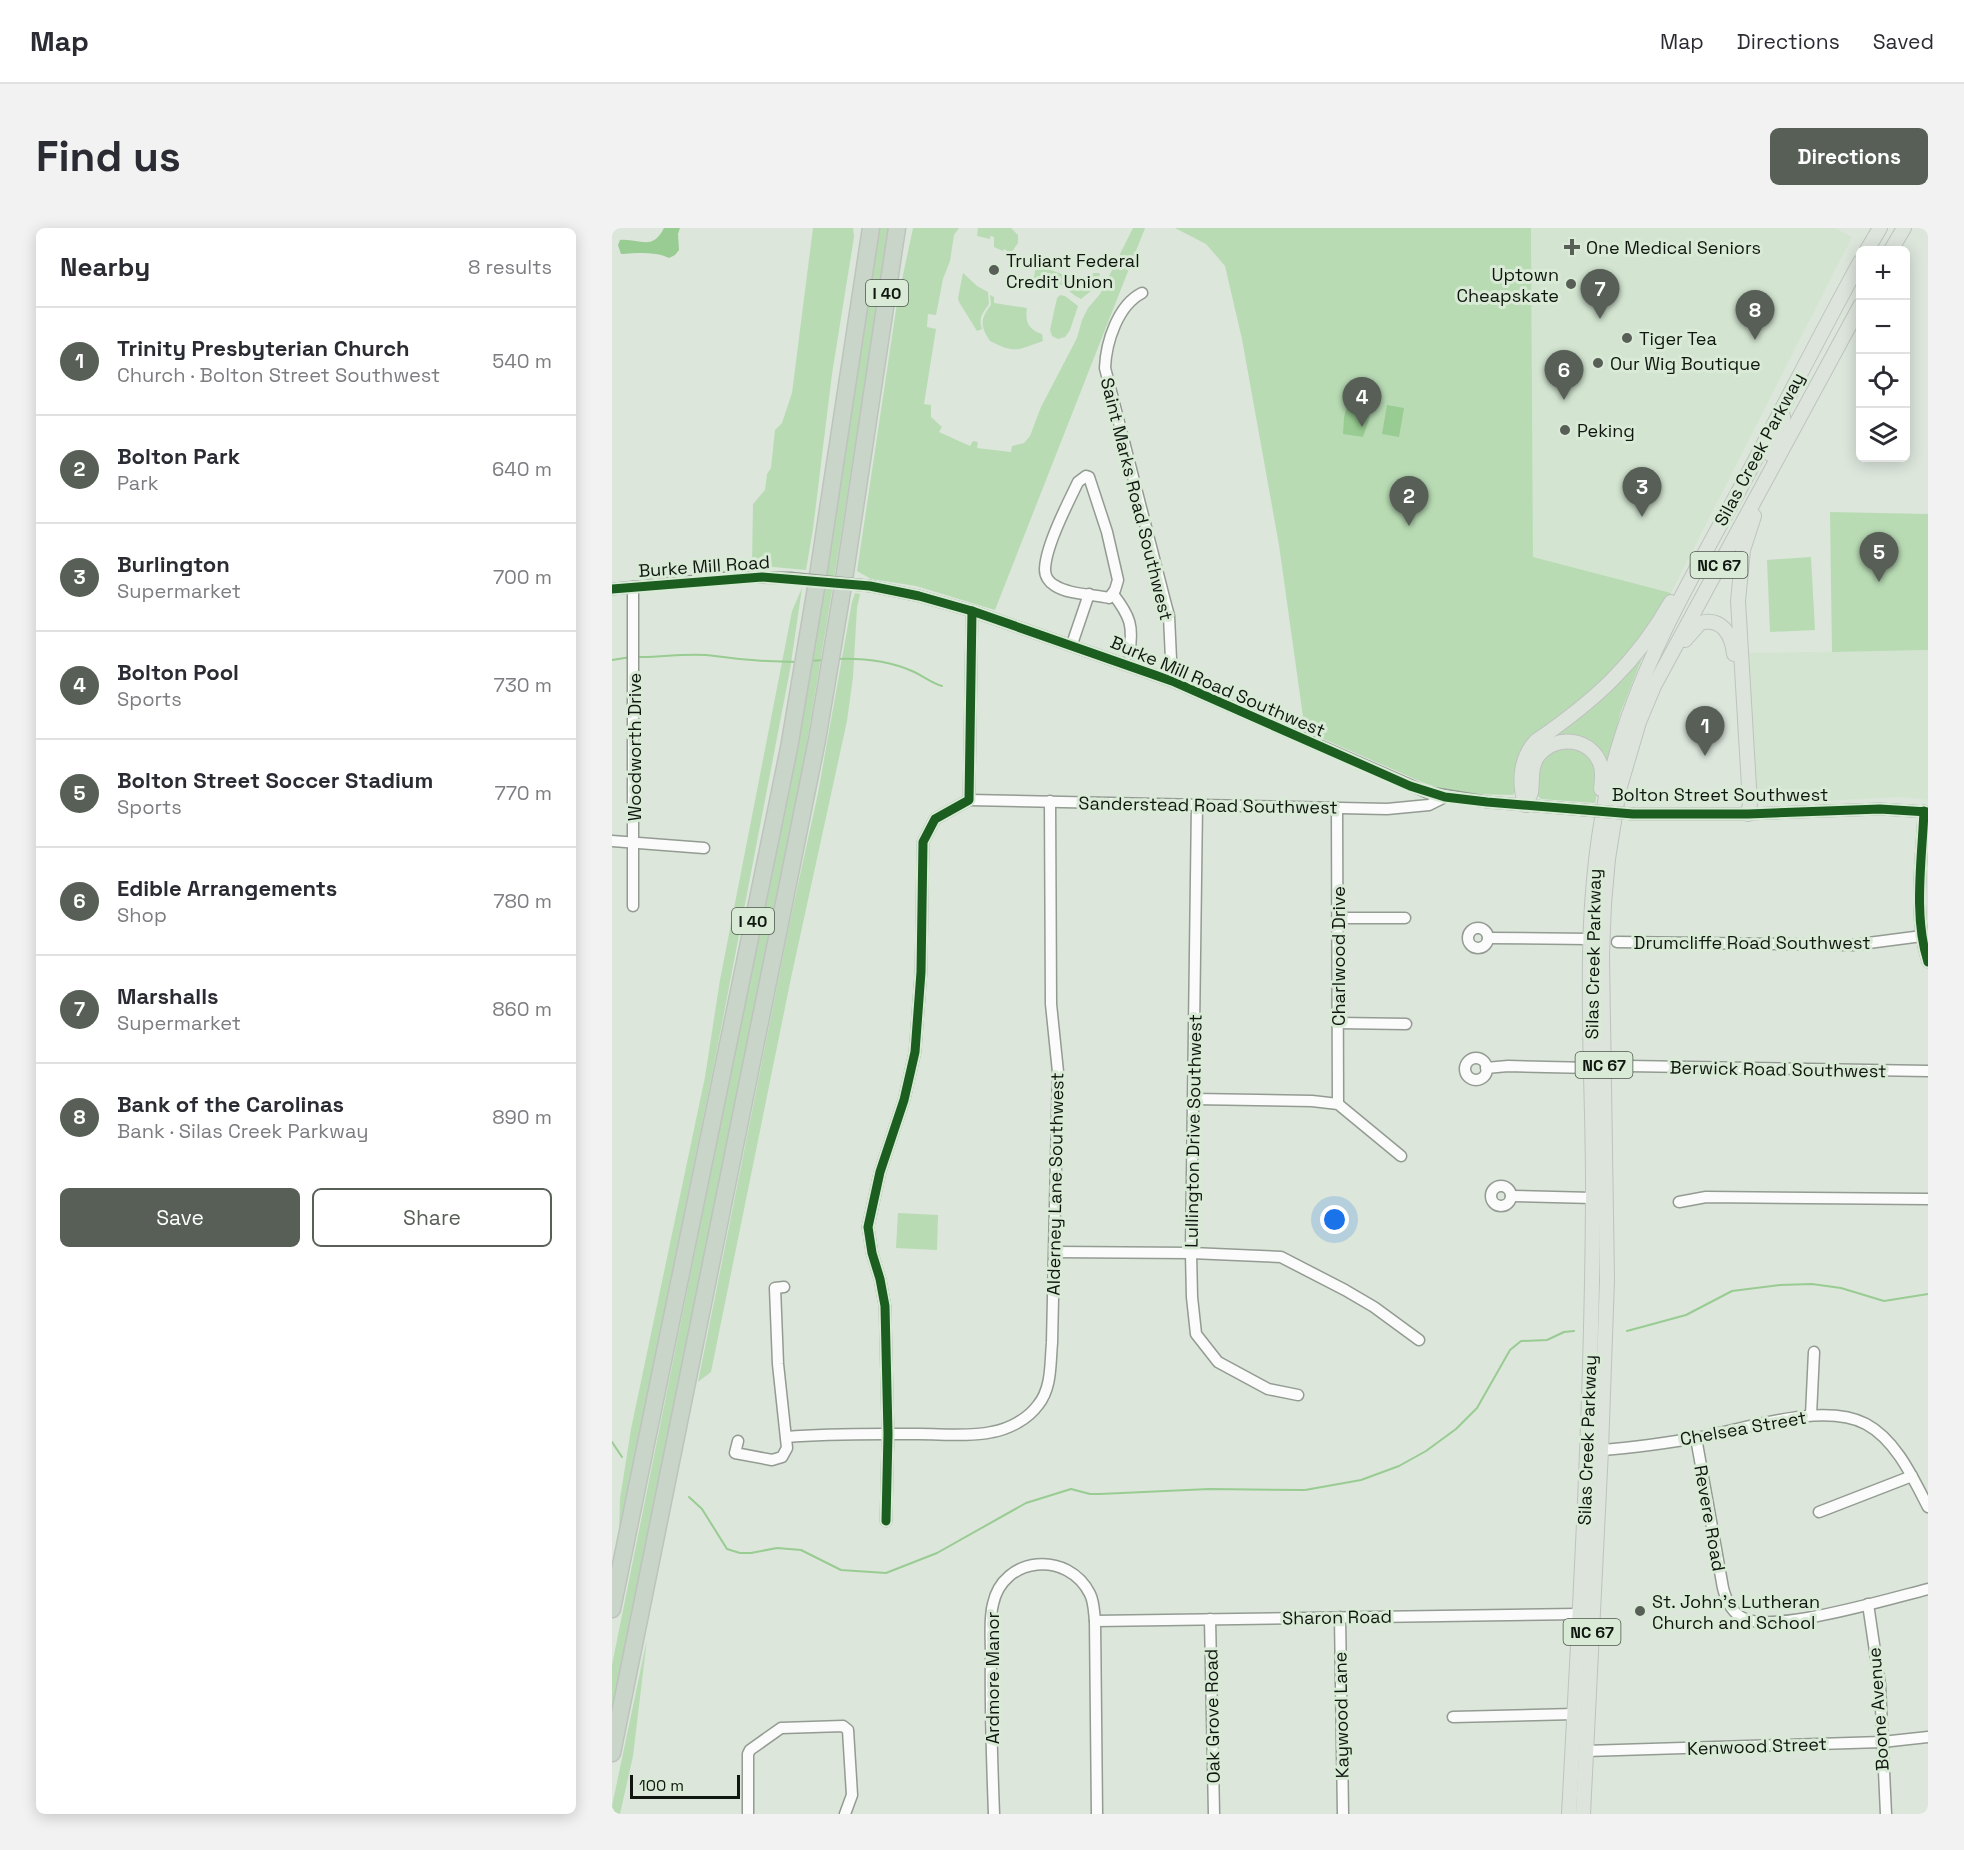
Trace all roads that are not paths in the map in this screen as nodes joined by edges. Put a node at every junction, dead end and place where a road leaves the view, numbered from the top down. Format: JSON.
{"nodes":[{"id":1,"x":863,"y":228,"type":"edge"},
{"id":2,"x":871,"y":228,"type":"edge"},
{"id":3,"x":897,"y":228,"type":"edge"},
{"id":4,"x":908,"y":228,"type":"edge"},
{"id":5,"x":1880,"y":228,"type":"edge"},
{"id":6,"x":1904,"y":228,"type":"edge"},
{"id":7,"x":1869,"y":246,"type":"edge"},
{"id":8,"x":1893,"y":246,"type":"edge"},
{"id":9,"x":1856,"y":269,"type":"edge"},
{"id":10,"x":1142,"y":293,"type":"dead end"},
{"id":11,"x":861,"y":298,"type":"junction"},
{"id":12,"x":1856,"y":313,"type":"edge"},
{"id":13,"x":877,"y":359,"type":"junction"},
{"id":14,"x":1779,"y":412,"type":"junction"},
{"id":15,"x":1785,"y":445,"type":"junction"},
{"id":16,"x":1708,"y":546,"type":"junction"},
{"id":17,"x":1712,"y":577,"type":"junction"},
{"id":18,"x":870,"y":586,"type":"joint"},
{"id":19,"x":633,"y":587,"type":"junction"},
{"id":20,"x":612,"y":589,"type":"edge"},
{"id":21,"x":1089,"y":594,"type":"junction"},
{"id":22,"x":1113,"y":594,"type":"junction"},
{"id":23,"x":972,"y":611,"type":"junction"},
{"id":24,"x":1072,"y":644,"type":"junction"},
{"id":25,"x":1129,"y":654,"type":"dead end"},
{"id":26,"x":1172,"y":681,"type":"junction"},
{"id":27,"x":1654,"y":686,"type":"junction"},
{"id":28,"x":1445,"y":797,"type":"junction"},
{"id":29,"x":969,"y":800,"type":"junction"},
{"id":30,"x":1050,"y":801,"type":"junction"},
{"id":31,"x":1197,"y":804,"type":"junction"},
{"id":32,"x":1526,"y":805,"type":"junction"},
{"id":33,"x":1337,"y":807,"type":"junction"},
{"id":34,"x":1926,"y":811,"type":"edge"},
{"id":35,"x":1748,"y":814,"type":"junction"},
{"id":36,"x":612,"y":841,"type":"edge"},
{"id":37,"x":634,"y":843,"type":"junction"},
{"id":38,"x":704,"y":848,"type":"dead end"},
{"id":39,"x":1595,"y":858,"type":"junction"},
{"id":40,"x":633,"y":906,"type":"dead end"},
{"id":41,"x":1338,"y":918,"type":"junction"},
{"id":42,"x":1405,"y":918,"type":"dead end"},
{"id":43,"x":1922,"y":936,"type":"junction"},
{"id":44,"x":1488,"y":938,"type":"dead end"},
{"id":45,"x":1590,"y":939,"type":"junction"},
{"id":46,"x":1617,"y":942,"type":"dead end"},
{"id":47,"x":1928,"y":962,"type":"edge"},
{"id":48,"x":1338,"y":1023,"type":"junction"},
{"id":49,"x":1406,"y":1024,"type":"dead end"},
{"id":50,"x":1628,"y":1066,"type":"dead end"},
{"id":51,"x":1486,"y":1068,"type":"dead end"},
{"id":52,"x":1591,"y":1068,"type":"junction"},
{"id":53,"x":1928,"y":1071,"type":"edge"},
{"id":54,"x":1194,"y":1099,"type":"junction"},
{"id":55,"x":1338,"y":1104,"type":"junction"},
{"id":56,"x":1401,"y":1156,"type":"dead end"},
{"id":57,"x":1511,"y":1196,"type":"dead end"},
{"id":58,"x":1593,"y":1198,"type":"junction"},
{"id":59,"x":1928,"y":1199,"type":"edge"},
{"id":60,"x":1679,"y":1202,"type":"dead end"},
{"id":61,"x":1055,"y":1251,"type":"junction"},
{"id":62,"x":1191,"y":1253,"type":"junction"},
{"id":63,"x":784,"y":1287,"type":"dead end"},
{"id":64,"x":1419,"y":1340,"type":"dead end"},
{"id":65,"x":1814,"y":1352,"type":"dead end"},
{"id":66,"x":1298,"y":1395,"type":"dead end"},
{"id":67,"x":1811,"y":1415,"type":"junction"},
{"id":68,"x":888,"y":1434,"type":"junction"},
{"id":69,"x":787,"y":1437,"type":"junction"},
{"id":70,"x":1696,"y":1438,"type":"junction"},
{"id":71,"x":738,"y":1442,"type":"dead end"},
{"id":72,"x":1601,"y":1450,"type":"junction"},
{"id":73,"x":1587,"y":1451,"type":"junction"},
{"id":74,"x":1912,"y":1476,"type":"junction"},
{"id":75,"x":1928,"y":1507,"type":"edge"},
{"id":76,"x":1819,"y":1512,"type":"dead end"},
{"id":77,"x":886,"y":1521,"type":"dead end"},
{"id":78,"x":1928,"y":1589,"type":"edge"},
{"id":79,"x":1868,"y":1604,"type":"junction"},
{"id":80,"x":612,"y":1610,"type":"edge"},
{"id":81,"x":1579,"y":1614,"type":"junction"},
{"id":82,"x":1340,"y":1617,"type":"junction"},
{"id":83,"x":1210,"y":1618,"type":"junction"},
{"id":84,"x":1095,"y":1621,"type":"junction"},
{"id":85,"x":1574,"y":1714,"type":"junction"},
{"id":86,"x":1453,"y":1717,"type":"dead end"},
{"id":87,"x":1928,"y":1737,"type":"edge"},
{"id":88,"x":1882,"y":1742,"type":"junction"},
{"id":89,"x":1586,"y":1751,"type":"junction"},
{"id":90,"x":612,"y":1753,"type":"edge"},
{"id":91,"x":748,"y":1814,"type":"edge"},
{"id":92,"x":845,"y":1814,"type":"edge"},
{"id":93,"x":994,"y":1814,"type":"edge"},
{"id":94,"x":1097,"y":1814,"type":"edge"},
{"id":95,"x":1214,"y":1814,"type":"edge"},
{"id":96,"x":1343,"y":1814,"type":"edge"},
{"id":97,"x":1569,"y":1814,"type":"edge"},
{"id":98,"x":1583,"y":1814,"type":"edge"},
{"id":99,"x":1886,"y":1814,"type":"edge"}],
"edges":[{"from":1,"to":11,"type":"highway"},
{"from":2,"to":11,"type":"highway","number":"I 40"},
{"from":3,"to":13,"type":"highway","number":"I 40"},
{"from":4,"to":13,"type":"highway"},
{"from":5,"to":7,"type":"main road"},
{"from":6,"to":8,"type":"main road"},
{"from":9,"to":14,"type":"main road","name":"Silas Creek Parkway","number":"NC 67"},
{"from":10,"to":26,"type":"street","name":"Saint Marks Road Southwest"},
{"from":11,"to":80,"type":"highway","number":"I 40"},
{"from":12,"to":15,"type":"main road","name":"Silas Creek Parkway","number":"NC 67"},
{"from":13,"to":90,"type":"highway","number":"I 40"},
{"from":14,"to":16,"type":"main road","name":"Silas Creek Parkway","number":"NC 67"},
{"from":14,"to":17,"type":"main road"},
{"from":15,"to":17,"type":"main road","name":"Silas Creek Parkway","number":"NC 67"},
{"from":15,"to":35,"type":"main road"},
{"from":16,"to":32,"type":"main road"},
{"from":16,"to":39,"type":"main road","name":"Silas Creek Parkway","number":"NC 67"},
{"from":17,"to":27,"type":"main road","name":"Silas Creek Parkway","number":"NC 67"},
{"from":18,"to":19,"type":"street","name":"Burke Mill Road","bridge":true},
{"from":18,"to":23,"type":"street","name":"Burke Mill Road Southwest"},
{"from":19,"to":20,"type":"street","name":"Burke Mill Road"},
{"from":19,"to":37,"type":"street","name":"Woodworth Drive"},
{"from":21,"to":22,"type":"street"},
{"from":21,"to":22,"type":"street"},
{"from":21,"to":24,"type":"street"},
{"from":22,"to":25,"type":"street"},
{"from":23,"to":24,"type":"street","name":"Burke Mill Road Southwest"},
{"from":23,"to":29,"type":"street"},
{"from":24,"to":26,"type":"street","name":"Burke Mill Road Southwest"},
{"from":26,"to":28,"type":"street","name":"Burke Mill Road Southwest"},
{"from":27,"to":35,"type":"main road"},
{"from":27,"to":72,"type":"main road","name":"Silas Creek Parkway","number":"NC 67"},
{"from":28,"to":32,"type":"street","name":"Bolton Street Southwest"},
{"from":28,"to":33,"type":"street","name":"Sanderstead Road Southwest"},
{"from":29,"to":30,"type":"street","name":"Sanderstead Road Southwest"},
{"from":29,"to":68,"type":"street"},
{"from":30,"to":31,"type":"street","name":"Sanderstead Road Southwest"},
{"from":30,"to":61,"type":"street","name":"Alderney Lane Southwest"},
{"from":31,"to":33,"type":"street","name":"Sanderstead Road Southwest"},
{"from":31,"to":54,"type":"street","name":"Lullington Drive Southwest"},
{"from":32,"to":35,"type":"street","name":"Bolton Street Southwest","bridge":true},
{"from":32,"to":39,"type":"main road"},
{"from":33,"to":41,"type":"street","name":"Charlwood Drive"},
{"from":34,"to":35,"type":"street","name":"Bolton Street Southwest"},
{"from":34,"to":43,"type":"street"},
{"from":36,"to":37,"type":"street"},
{"from":37,"to":38,"type":"street"},
{"from":37,"to":40,"type":"street","name":"Woodworth Drive"},
{"from":39,"to":45,"type":"main road","name":"Silas Creek Parkway","number":"NC 67"},
{"from":41,"to":42,"type":"street"},
{"from":41,"to":48,"type":"street","name":"Charlwood Drive"},
{"from":43,"to":46,"type":"street","name":"Drumcliffe Road Southwest"},
{"from":43,"to":47,"type":"street"},
{"from":44,"to":45,"type":"street"},
{"from":45,"to":52,"type":"main road","name":"Silas Creek Parkway","number":"NC 67"},
{"from":48,"to":49,"type":"street"},
{"from":48,"to":55,"type":"street","name":"Charlwood Drive"},
{"from":50,"to":53,"type":"street","name":"Berwick Road Southwest"},
{"from":51,"to":52,"type":"street"},
{"from":52,"to":58,"type":"main road","name":"Silas Creek Parkway","number":"NC 67"},
{"from":54,"to":55,"type":"street"},
{"from":54,"to":62,"type":"street","name":"Lullington Drive Southwest"},
{"from":55,"to":56,"type":"street"},
{"from":57,"to":58,"type":"street"},
{"from":58,"to":73,"type":"main road","name":"Silas Creek Parkway","number":"NC 67"},
{"from":59,"to":60,"type":"street"},
{"from":61,"to":62,"type":"street"},
{"from":61,"to":68,"type":"street","name":"Alderney Lane Southwest"},
{"from":62,"to":64,"type":"street"},
{"from":62,"to":66,"type":"street","name":"Lullington Drive Southwest"},
{"from":63,"to":69,"type":"street"},
{"from":65,"to":67,"type":"street"},
{"from":67,"to":70,"type":"street","name":"Chelsea Street"},
{"from":67,"to":74,"type":"street","name":"Chelsea Street"},
{"from":68,"to":69,"type":"street","name":"Alderney Lane Southwest"},
{"from":68,"to":77,"type":"street"},
{"from":69,"to":71,"type":"street"},
{"from":70,"to":72,"type":"street","name":"Chelsea Street"},
{"from":70,"to":79,"type":"street","name":"Revere Road"},
{"from":72,"to":73,"type":"street","name":"Chelsea Street"},
{"from":72,"to":89,"type":"main road","name":"Silas Creek Parkway","number":"NC 67"},
{"from":73,"to":81,"type":"main road","name":"Silas Creek Parkway","number":"NC 67"},
{"from":74,"to":75,"type":"street","name":"Chelsea Street"},
{"from":74,"to":76,"type":"street"},
{"from":78,"to":79,"type":"street","name":"Revere Road"},
{"from":79,"to":88,"type":"street","name":"Boone Avenue"},
{"from":81,"to":82,"type":"street","name":"Sharon Road"},
{"from":81,"to":85,"type":"main road","name":"Silas Creek Parkway","number":"NC 67"},
{"from":82,"to":83,"type":"street","name":"Sharon Road"},
{"from":82,"to":96,"type":"street","name":"Kaywood Lane"},
{"from":83,"to":84,"type":"street","name":"Sharon Road"},
{"from":83,"to":95,"type":"street","name":"Oak Grove Road"},
{"from":84,"to":93,"type":"street","name":"Ardmore Manor"},
{"from":84,"to":94,"type":"street","name":"Ardmore Manor"},
{"from":85,"to":86,"type":"street"},
{"from":85,"to":97,"type":"main road","name":"Silas Creek Parkway","number":"NC 67"},
{"from":87,"to":88,"type":"street","name":"Kenwood Street"},
{"from":88,"to":89,"type":"street","name":"Kenwood Street"},
{"from":88,"to":99,"type":"street","name":"Boone Avenue"},
{"from":89,"to":98,"type":"main road","name":"Silas Creek Parkway","number":"NC 67"},
{"from":91,"to":92,"type":"street"}]}
